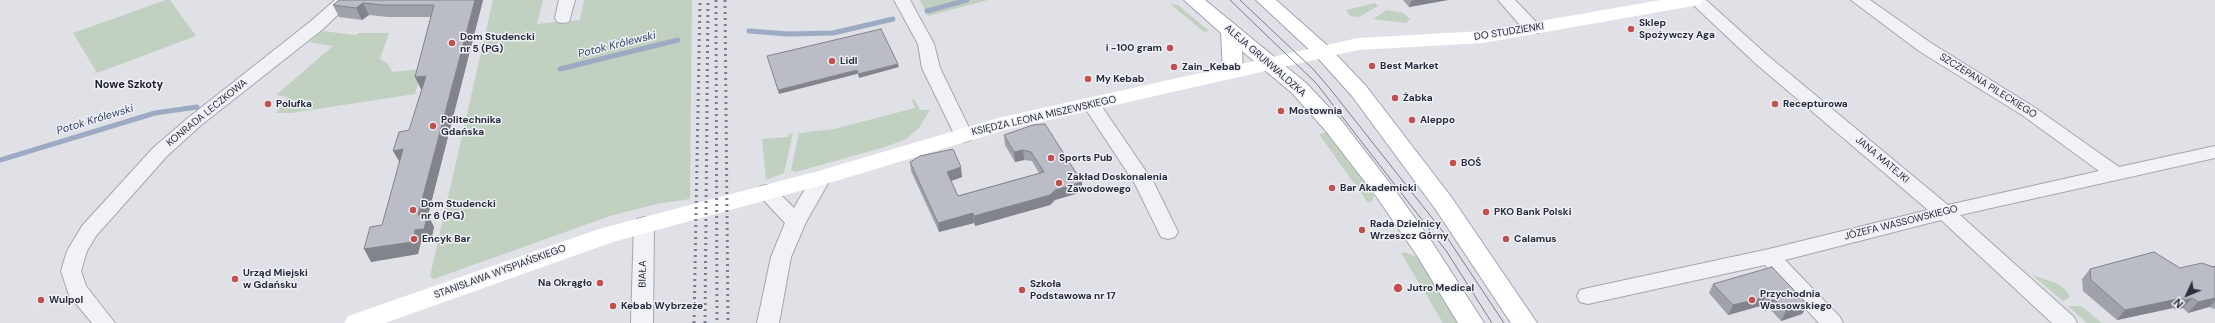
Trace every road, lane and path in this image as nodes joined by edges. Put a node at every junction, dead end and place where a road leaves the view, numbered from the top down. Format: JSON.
{"nodes":[{"id":1,"x":344,"y":0,"type":"edge"},
{"id":2,"x":567,"y":0,"type":"edge"},
{"id":3,"x":902,"y":0,"type":"edge"},
{"id":4,"x":1193,"y":0,"type":"edge"},
{"id":5,"x":1265,"y":0,"type":"edge"},
{"id":6,"x":1506,"y":0,"type":"edge"},
{"id":7,"x":1695,"y":0,"type":"edge"},
{"id":8,"x":1859,"y":0,"type":"edge"},
{"id":9,"x":563,"y":18,"type":"dead end"},
{"id":10,"x":1533,"y":29,"type":"junction"},
{"id":11,"x":1231,"y":32,"type":"junction"},
{"id":12,"x":1322,"y":51,"type":"junction"},
{"id":13,"x":1269,"y":63,"type":"junction"},
{"id":14,"x":1233,"y":71,"type":"junction"},
{"id":15,"x":1092,"y":105,"type":"junction"},
{"id":16,"x":964,"y":136,"type":"junction"},
{"id":17,"x":2215,"y":152,"type":"edge"},
{"id":18,"x":2116,"y":174,"type":"junction"},
{"id":19,"x":821,"y":178,"type":"junction"},
{"id":20,"x":766,"y":192,"type":"junction"},
{"id":21,"x":1944,"y":212,"type":"junction"},
{"id":22,"x":796,"y":222,"type":"junction"},
{"id":23,"x":644,"y":224,"type":"junction"},
{"id":24,"x":1168,"y":232,"type":"dead end"},
{"id":25,"x":1769,"y":258,"type":"junction"},
{"id":26,"x":1588,"y":296,"type":"dead end"},
{"id":27,"x":104,"y":323,"type":"edge"},
{"id":28,"x":356,"y":323,"type":"edge"},
{"id":29,"x":642,"y":323,"type":"edge"},
{"id":30,"x":768,"y":323,"type":"edge"},
{"id":31,"x":1470,"y":323,"type":"edge"},
{"id":32,"x":1524,"y":323,"type":"edge"},
{"id":33,"x":1832,"y":323,"type":"edge"},
{"id":34,"x":2066,"y":323,"type":"edge"}],
"edges":[{"from":1,"to":27,"type":"street","name":"KONRADA LECZKOWA"},
{"from":2,"to":9,"type":"street"},
{"from":3,"to":16,"type":"street"},
{"from":4,"to":11,"type":"main road","name":"ALEJA GRUNWALDZKA"},
{"from":5,"to":12,"type":"main road"},
{"from":6,"to":10,"type":"street"},
{"from":7,"to":10,"type":"main road","name":"DO STUDZIENKI"},
{"from":7,"to":21,"type":"street","name":"JANA MATEJKI"},
{"from":8,"to":18,"type":"street","name":"SZCZEPANA PILECKIEGO"},
{"from":10,"to":12,"type":"main road","name":"DO STUDZIENKI"},
{"from":11,"to":13,"type":"main road","name":"ALEJA GRUNWALDZKA"},
{"from":11,"to":14,"type":"main road"},
{"from":12,"to":13,"type":"main road","name":"DO STUDZIENKI"},
{"from":12,"to":32,"type":"main road"},
{"from":13,"to":14,"type":"main road","name":"KSIĘDZA LEONA MISZEWSKIEGO"},
{"from":13,"to":31,"type":"main road","name":"ALEJA GRUNWALDZKA"},
{"from":14,"to":15,"type":"main road","name":"KSIĘDZA LEONA MISZEWSKIEGO"},
{"from":15,"to":16,"type":"main road","name":"KSIĘDZA LEONA MISZEWSKIEGO"},
{"from":15,"to":24,"type":"street"},
{"from":16,"to":19,"type":"main road","name":"KSIĘDZA LEONA MISZEWSKIEGO"},
{"from":17,"to":18,"type":"street","name":"JÓZEFA WASSOWSKIEGO"},
{"from":18,"to":21,"type":"street","name":"JÓZEFA WASSOWSKIEGO"},
{"from":19,"to":20,"type":"main road","name":"KSIĘDZA LEONA MISZEWSKIEGO"},
{"from":19,"to":22,"type":"street"},
{"from":20,"to":22,"type":"street"},
{"from":20,"to":23,"type":"main road","name":"KSIĘDZA LEONA MISZEWSKIEGO"},
{"from":21,"to":25,"type":"street","name":"JÓZEFA WASSOWSKIEGO"},
{"from":21,"to":34,"type":"street","name":"JANA MATEJKI"},
{"from":22,"to":30,"type":"street"},
{"from":23,"to":28,"type":"main road","name":"STANISŁAWA WYSPIAŃSKIEGO"},
{"from":23,"to":29,"type":"street","name":"BIAŁA"},
{"from":25,"to":26,"type":"street","name":"JÓZEFA WASSOWSKIEGO"},
{"from":25,"to":33,"type":"street"}]}
